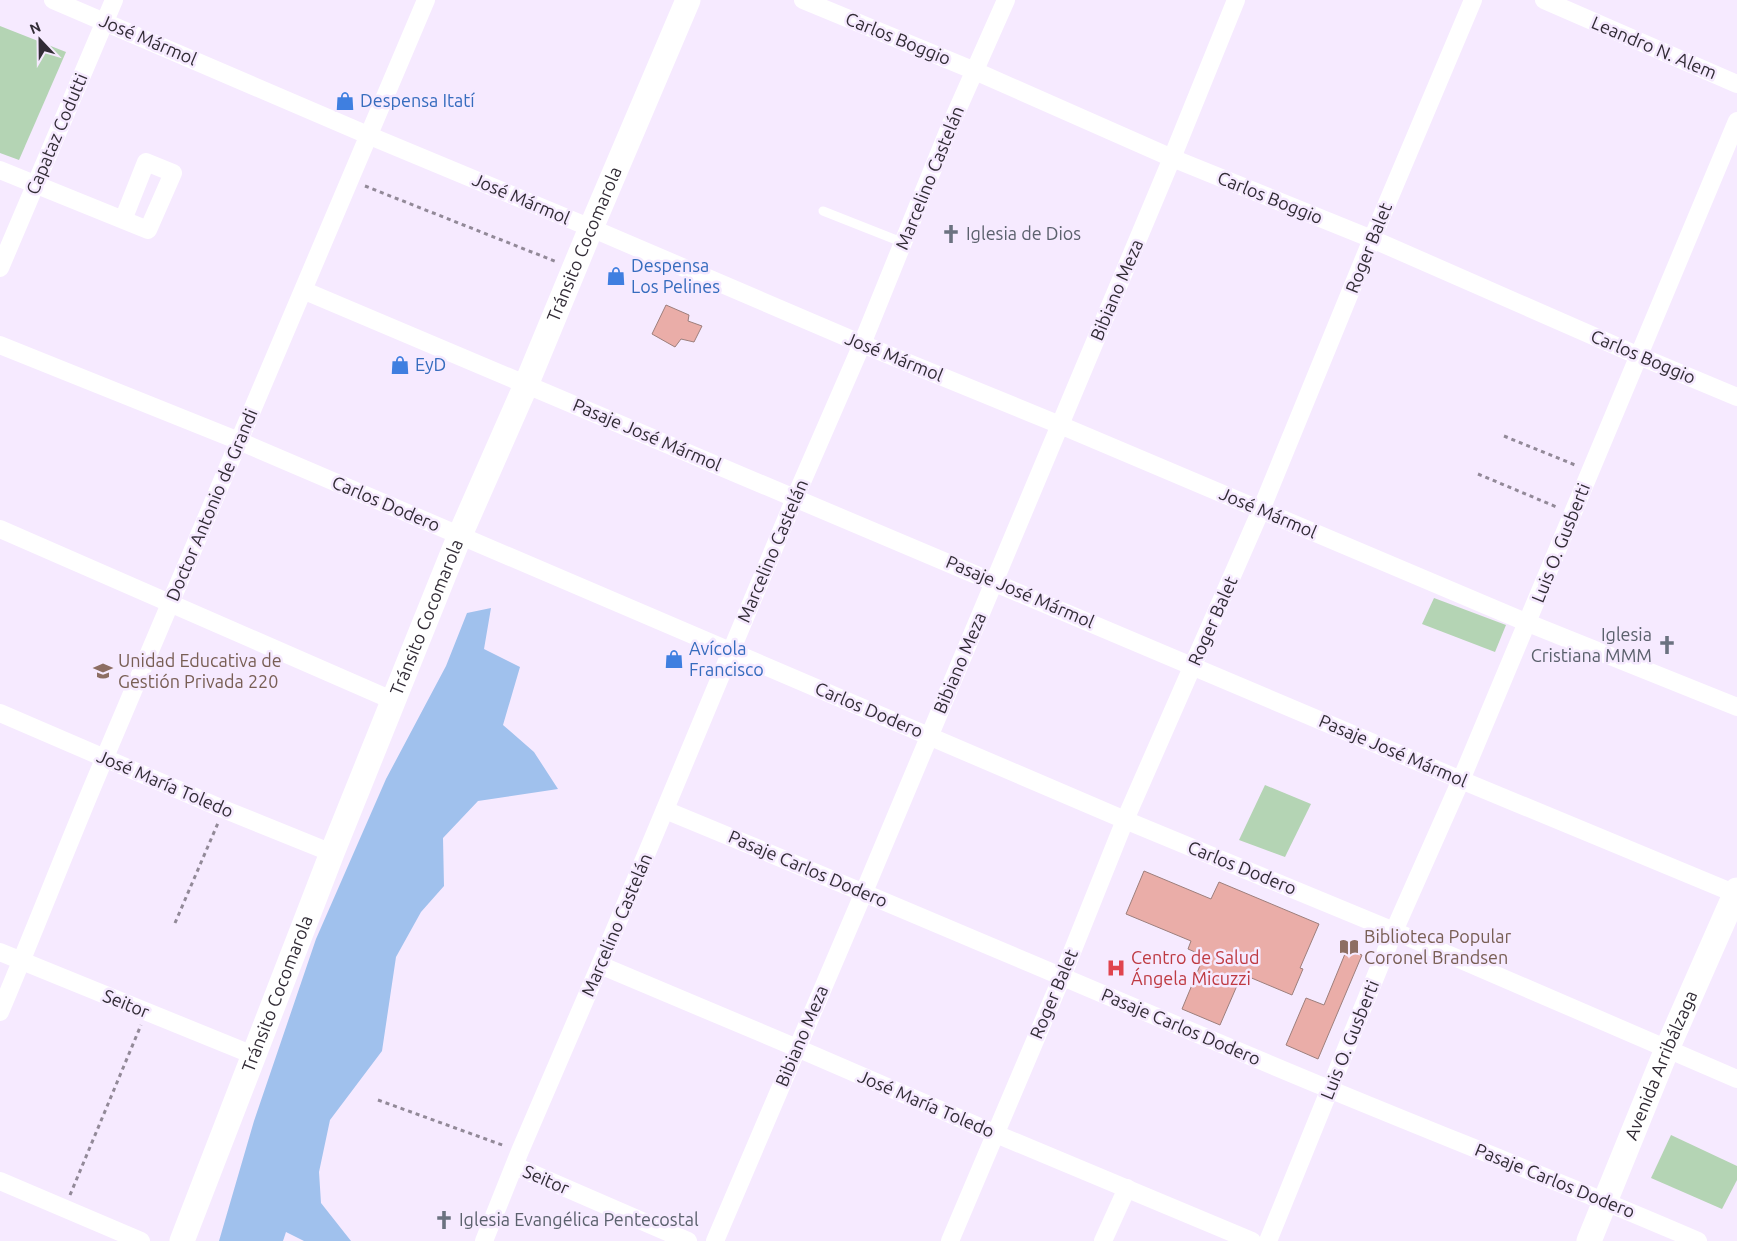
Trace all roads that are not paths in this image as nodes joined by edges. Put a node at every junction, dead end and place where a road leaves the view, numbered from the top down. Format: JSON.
{"nodes":[{"id":1,"x":53,"y":0,"type":"edge"},
{"id":2,"x":114,"y":0,"type":"edge"},
{"id":3,"x":426,"y":0,"type":"edge"},
{"id":4,"x":688,"y":0,"type":"edge"},
{"id":5,"x":803,"y":0,"type":"edge"},
{"id":6,"x":1006,"y":0,"type":"edge"},
{"id":7,"x":1236,"y":0,"type":"edge"},
{"id":8,"x":1473,"y":0,"type":"edge"},
{"id":9,"x":1544,"y":0,"type":"edge"},
{"id":10,"x":105,"y":22,"type":"junction"},
{"id":11,"x":975,"y":71,"type":"junction"},
{"id":12,"x":1737,"y":84,"type":"edge"},
{"id":13,"x":1737,"y":121,"type":"edge"},
{"id":14,"x":370,"y":136,"type":"junction"},
{"id":15,"x":1172,"y":158,"type":"junction"},
{"id":16,"x":0,"y":170,"type":"edge"},
{"id":17,"x":36,"y":185,"type":"junction"},
{"id":18,"x":822,"y":211,"type":"dead end"},
{"id":19,"x":123,"y":220,"type":"dead end"},
{"id":20,"x":590,"y":228,"type":"junction"},
{"id":21,"x":1372,"y":240,"type":"junction"},
{"id":22,"x":904,"y":243,"type":"junction"},
{"id":23,"x":0,"y":268,"type":"edge"},
{"id":24,"x":304,"y":291,"type":"junction"},
{"id":25,"x":862,"y":344,"type":"junction"},
{"id":26,"x":0,"y":345,"type":"edge"},
{"id":27,"x":1639,"y":356,"type":"junction"},
{"id":28,"x":526,"y":385,"type":"junction"},
{"id":29,"x":1737,"y":397,"type":"edge"},
{"id":30,"x":1060,"y":425,"type":"junction"},
{"id":31,"x":239,"y":441,"type":"junction"},
{"id":32,"x":795,"y":498,"type":"junction"},
{"id":33,"x":1261,"y":510,"type":"junction"},
{"id":34,"x":0,"y":529,"type":"edge"},
{"id":35,"x":460,"y":535,"type":"junction"},
{"id":36,"x":994,"y":581,"type":"junction"},
{"id":37,"x":171,"y":603,"type":"junction"},
{"id":38,"x":1528,"y":623,"type":"junction"},
{"id":39,"x":731,"y":651,"type":"junction"},
{"id":40,"x":1193,"y":666,"type":"junction"},
{"id":41,"x":394,"y":701,"type":"junction"},
{"id":42,"x":1737,"y":707,"type":"edge"},
{"id":43,"x":0,"y":713,"type":"edge"},
{"id":44,"x":929,"y":736,"type":"junction"},
{"id":45,"x":104,"y":758,"type":"junction"},
{"id":46,"x":1461,"y":780,"type":"junction"},
{"id":47,"x":665,"y":810,"type":"junction"},
{"id":48,"x":1125,"y":820,"type":"junction"},
{"id":49,"x":332,"y":853,"type":"junction"},
{"id":50,"x":864,"y":892,"type":"junction"},
{"id":51,"x":1736,"y":892,"type":"edge"},
{"id":52,"x":1394,"y":931,"type":"junction"},
{"id":53,"x":0,"y":952,"type":"edge"},
{"id":54,"x":22,"y":961,"type":"junction"},
{"id":55,"x":600,"y":965,"type":"junction"},
{"id":56,"x":1062,"y":977,"type":"junction"},
{"id":57,"x":0,"y":1012,"type":"edge"},
{"id":58,"x":797,"y":1048,"type":"junction"},
{"id":59,"x":1668,"y":1049,"type":"junction"},
{"id":60,"x":253,"y":1055,"type":"junction"},
{"id":61,"x":1737,"y":1078,"type":"edge"},
{"id":62,"x":1330,"y":1090,"type":"junction"},
{"id":63,"x":996,"y":1134,"type":"junction"},
{"id":64,"x":517,"y":1159,"type":"junction"},
{"id":65,"x":0,"y":1181,"type":"edge"},
{"id":66,"x":1127,"y":1188,"type":"junction"},
{"id":67,"x":1606,"y":1201,"type":"junction"},
{"id":68,"x":141,"y":1241,"type":"edge"},
{"id":69,"x":182,"y":1241,"type":"edge"},
{"id":70,"x":484,"y":1241,"type":"edge"},
{"id":71,"x":688,"y":1241,"type":"edge"},
{"id":72,"x":715,"y":1241,"type":"edge"},
{"id":73,"x":950,"y":1241,"type":"edge"},
{"id":74,"x":1103,"y":1241,"type":"edge"},
{"id":75,"x":1252,"y":1241,"type":"edge"},
{"id":76,"x":1268,"y":1241,"type":"edge"},
{"id":77,"x":1589,"y":1241,"type":"edge"},
{"id":78,"x":1698,"y":1241,"type":"edge"}],
"edges":[{"from":1,"to":10,"type":"street","name":"José Mármol"},
{"from":2,"to":10,"type":"street","name":"Capataz Codutti"},
{"from":3,"to":14,"type":"street","name":"Doctor Antonio de Grandi"},
{"from":4,"to":20,"type":"street","name":"Tránsito Cocomarola"},
{"from":5,"to":11,"type":"street","name":"Carlos Boggio"},
{"from":6,"to":11,"type":"street","name":"Marcelino Castelán"},
{"from":7,"to":15,"type":"street","name":"Bibiano Meza"},
{"from":8,"to":21,"type":"street","name":"Roger Balet"},
{"from":9,"to":12,"type":"street","name":"Leandro N. Alem"},
{"from":10,"to":14,"type":"street","name":"José Mármol"},
{"from":10,"to":17,"type":"street","name":"Capataz Codutti"},
{"from":11,"to":15,"type":"street","name":"Carlos Boggio"},
{"from":11,"to":22,"type":"street","name":"Marcelino Castelán"},
{"from":13,"to":27,"type":"street","name":"Luis O. Gusberti"},
{"from":14,"to":20,"type":"street","name":"José Mármol"},
{"from":14,"to":24,"type":"street","name":"Doctor Antonio de Grandi"},
{"from":15,"to":21,"type":"street","name":"Carlos Boggio"},
{"from":15,"to":30,"type":"street","name":"Bibiano Meza"},
{"from":16,"to":17,"type":"street"},
{"from":17,"to":19,"type":"street"},
{"from":17,"to":23,"type":"street","name":"Capataz Codutti"},
{"from":18,"to":22,"type":"lane"},
{"from":20,"to":25,"type":"street","name":"José Mármol"},
{"from":20,"to":28,"type":"street","name":"Tránsito Cocomarola"},
{"from":21,"to":27,"type":"street","name":"Carlos Boggio"},
{"from":21,"to":33,"type":"street","name":"Roger Balet"},
{"from":22,"to":25,"type":"street","name":"Marcelino Castelán"},
{"from":24,"to":28,"type":"street","name":"Pasaje José Mármol"},
{"from":24,"to":31,"type":"street","name":"Doctor Antonio de Grandi"},
{"from":25,"to":30,"type":"street","name":"José Mármol"},
{"from":25,"to":32,"type":"street","name":"Marcelino Castelán"},
{"from":26,"to":31,"type":"street","name":"Carlos Dodero"},
{"from":27,"to":29,"type":"street","name":"Carlos Boggio"},
{"from":27,"to":38,"type":"street","name":"Luis O. Gusberti"},
{"from":28,"to":32,"type":"street","name":"Pasaje José Mármol"},
{"from":28,"to":35,"type":"street","name":"Tránsito Cocomarola"},
{"from":30,"to":33,"type":"street","name":"José Mármol"},
{"from":30,"to":36,"type":"street","name":"Bibiano Meza"},
{"from":31,"to":35,"type":"street","name":"Carlos Dodero"},
{"from":31,"to":37,"type":"street","name":"Doctor Antonio de Grandi"},
{"from":32,"to":36,"type":"street","name":"Pasaje José Mármol"},
{"from":32,"to":39,"type":"street","name":"Marcelino Castelán"},
{"from":33,"to":38,"type":"street","name":"José Mármol"},
{"from":33,"to":40,"type":"street","name":"Roger Balet"},
{"from":34,"to":37,"type":"street"},
{"from":35,"to":39,"type":"street","name":"Carlos Dodero"},
{"from":35,"to":41,"type":"street","name":"Tránsito Cocomarola"},
{"from":36,"to":40,"type":"street","name":"Pasaje José Mármol"},
{"from":36,"to":44,"type":"street","name":"Bibiano Meza"},
{"from":37,"to":41,"type":"street"},
{"from":37,"to":45,"type":"street","name":"Doctor Antonio de Grandi"},
{"from":38,"to":42,"type":"street","name":"José Mármol"},
{"from":38,"to":46,"type":"street","name":"Luis O. Gusberti"},
{"from":39,"to":44,"type":"street","name":"Carlos Dodero"},
{"from":39,"to":47,"type":"street","name":"Marcelino Castelán"},
{"from":40,"to":46,"type":"street","name":"Pasaje José Mármol"},
{"from":40,"to":48,"type":"street","name":"Roger Balet"},
{"from":41,"to":49,"type":"street","name":"Tránsito Cocomarola"},
{"from":43,"to":45,"type":"street","name":"José María Toledo"},
{"from":44,"to":48,"type":"street","name":"Carlos Dodero"},
{"from":44,"to":50,"type":"street","name":"Bibiano Meza"},
{"from":45,"to":49,"type":"street","name":"José María Toledo"},
{"from":45,"to":54,"type":"street","name":"Doctor Antonio de Grandi"},
{"from":46,"to":51,"type":"street","name":"Pasaje José Mármol"},
{"from":46,"to":52,"type":"street","name":"Luis O. Gusberti"},
{"from":47,"to":50,"type":"street","name":"Pasaje Carlos Dodero"},
{"from":47,"to":55,"type":"street","name":"Marcelino Castelán"},
{"from":48,"to":52,"type":"street","name":"Carlos Dodero"},
{"from":48,"to":56,"type":"street","name":"Roger Balet"},
{"from":49,"to":60,"type":"street","name":"Tránsito Cocomarola"},
{"from":50,"to":56,"type":"street","name":"Pasaje Carlos Dodero"},
{"from":50,"to":58,"type":"street","name":"Bibiano Meza"},
{"from":51,"to":59,"type":"street","name":"Avenida Arribálzaga"},
{"from":52,"to":59,"type":"street","name":"Carlos Dodero"},
{"from":52,"to":62,"type":"street","name":"Luis O. Gusberti"},
{"from":53,"to":54,"type":"street","name":"Seitor"},
{"from":54,"to":57,"type":"street","name":"Doctor Antonio de Grandi"},
{"from":54,"to":60,"type":"street","name":"Seitor"},
{"from":55,"to":58,"type":"street","name":"José María Toledo"},
{"from":55,"to":64,"type":"street","name":"Marcelino Castelán"},
{"from":56,"to":62,"type":"street","name":"Pasaje Carlos Dodero"},
{"from":56,"to":63,"type":"street","name":"Roger Balet"},
{"from":58,"to":63,"type":"street","name":"José María Toledo"},
{"from":58,"to":72,"type":"street","name":"Bibiano Meza"},
{"from":59,"to":61,"type":"street","name":"Carlos Dodero"},
{"from":59,"to":67,"type":"street","name":"Avenida Arribálzaga"},
{"from":60,"to":69,"type":"street","name":"Tránsito Cocomarola"},
{"from":62,"to":67,"type":"street","name":"Pasaje Carlos Dodero"},
{"from":62,"to":76,"type":"street","name":"Luis O. Gusberti"},
{"from":63,"to":66,"type":"street","name":"José María Toledo"},
{"from":63,"to":73,"type":"street","name":"Roger Balet"},
{"from":64,"to":70,"type":"street","name":"Marcelino Castelán"},
{"from":64,"to":71,"type":"street","name":"Seitor"},
{"from":65,"to":68,"type":"street"},
{"from":66,"to":74,"type":"street"},
{"from":66,"to":75,"type":"street","name":"José María Toledo"},
{"from":67,"to":77,"type":"street","name":"Avenida Arribálzaga"},
{"from":67,"to":78,"type":"street","name":"Pasaje Carlos Dodero"}]}
